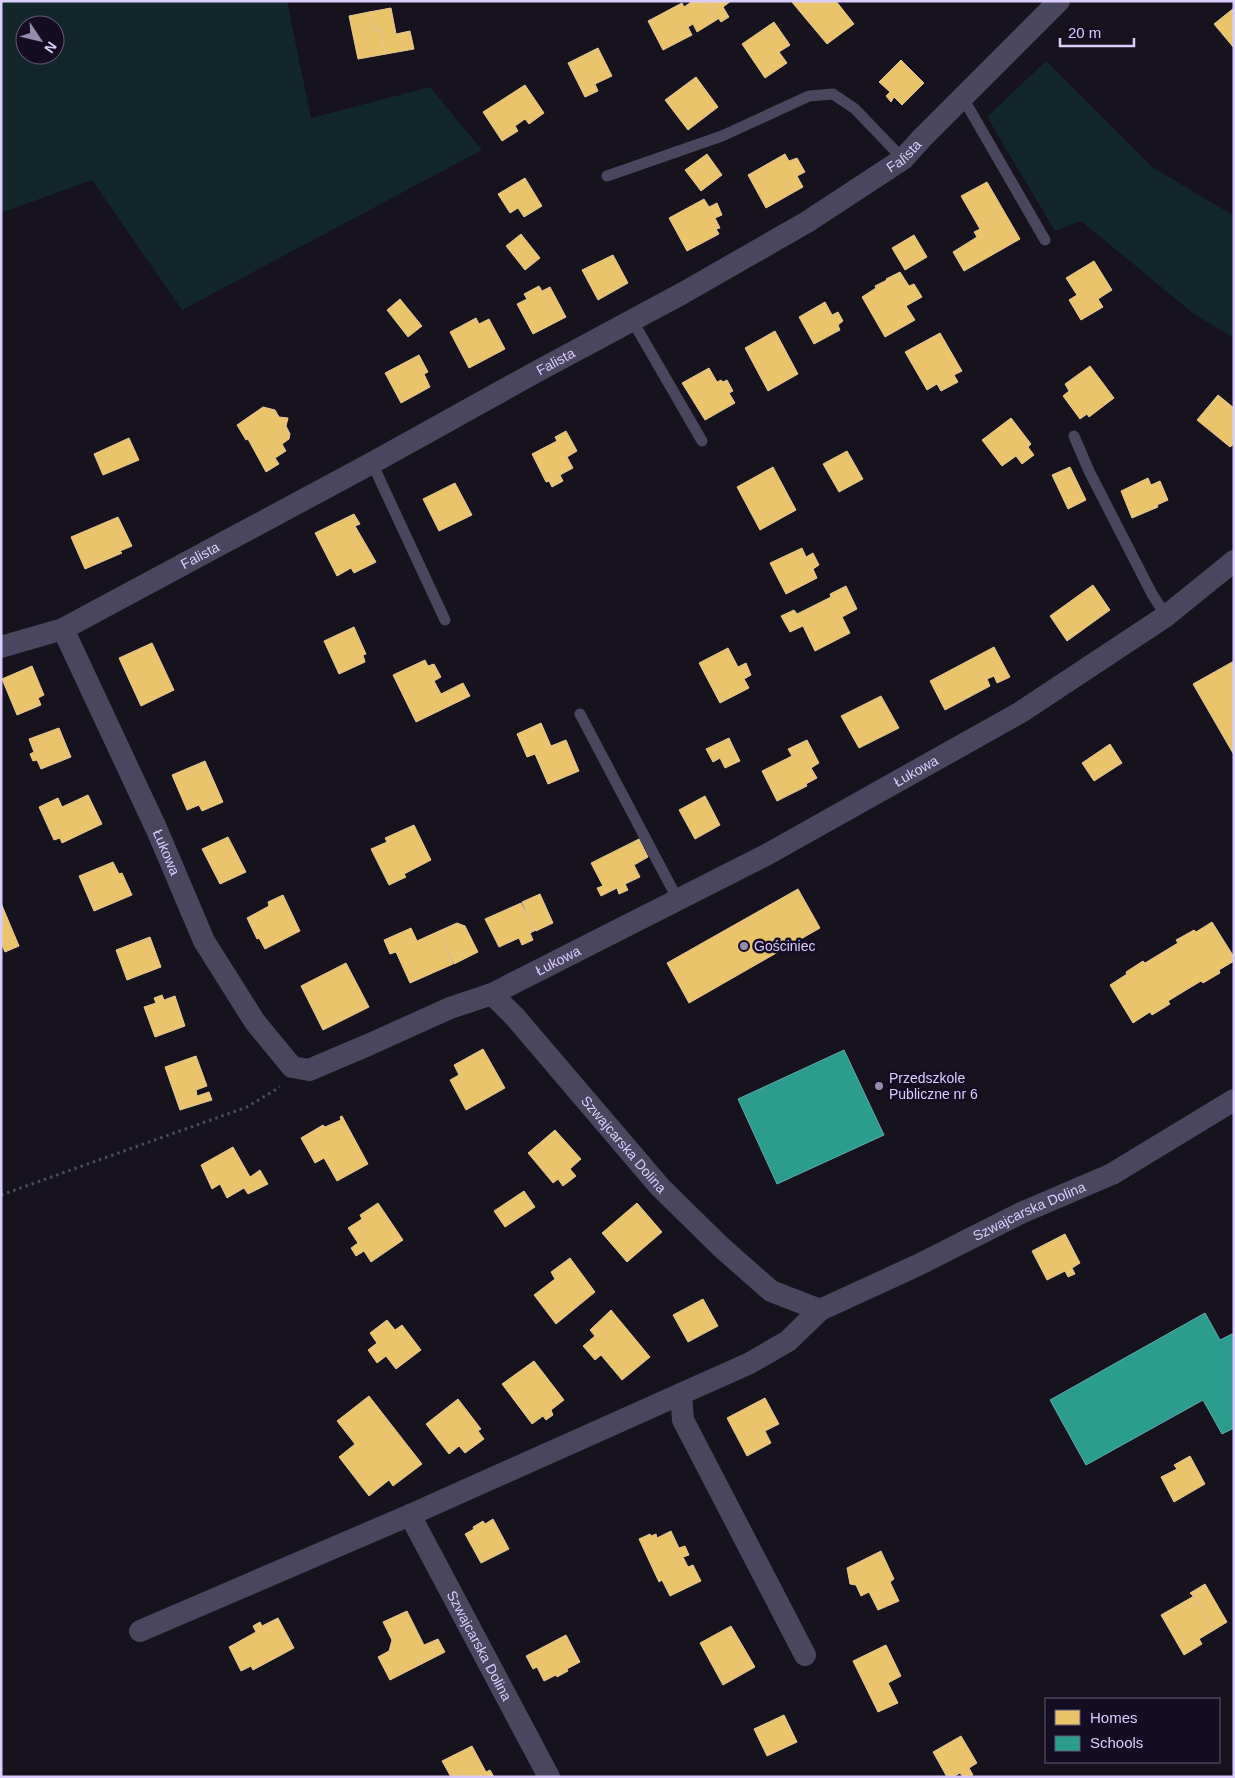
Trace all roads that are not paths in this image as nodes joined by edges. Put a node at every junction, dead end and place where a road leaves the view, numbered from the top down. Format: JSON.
{"nodes":[{"id":1,"x":1059,"y":1,"type":"edge"},
{"id":2,"x":963,"y":98,"type":"junction"},
{"id":3,"x":903,"y":159,"type":"junction"},
{"id":4,"x":607,"y":176,"type":"dead end"},
{"id":5,"x":1045,"y":240,"type":"dead end"},
{"id":6,"x":632,"y":320,"type":"junction"},
{"id":7,"x":1074,"y":436,"type":"dead end"},
{"id":8,"x":702,"y":441,"type":"dead end"},
{"id":9,"x":372,"y":463,"type":"junction"},
{"id":10,"x":1234,"y":561,"type":"edge"},
{"id":11,"x":1166,"y":616,"type":"junction"},
{"id":12,"x":445,"y":620,"type":"dead end"},
{"id":13,"x":63,"y":629,"type":"junction"},
{"id":14,"x":1,"y":647,"type":"edge"},
{"id":15,"x":580,"y":714,"type":"dead end"},
{"id":16,"x":678,"y":900,"type":"junction"},
{"id":17,"x":492,"y":994,"type":"junction"},
{"id":18,"x":1234,"y":1100,"type":"edge"},
{"id":19,"x":820,"y":1310,"type":"junction"},
{"id":20,"x":681,"y":1394,"type":"junction"},
{"id":21,"x":410,"y":1515,"type":"junction"},
{"id":22,"x":140,"y":1631,"type":"dead end"},
{"id":23,"x":805,"y":1655,"type":"dead end"},
{"id":24,"x":548,"y":1777,"type":"edge"}],
"edges":[{"from":1,"to":2,"type":"street","name":"Falista"},
{"from":2,"to":3,"type":"street","name":"Falista"},
{"from":2,"to":5,"type":"lane"},
{"from":3,"to":4,"type":"lane"},
{"from":3,"to":6,"type":"street","name":"Falista"},
{"from":6,"to":8,"type":"lane"},
{"from":6,"to":9,"type":"street","name":"Falista"},
{"from":7,"to":11,"type":"lane"},
{"from":9,"to":12,"type":"lane"},
{"from":9,"to":13,"type":"street","name":"Falista"},
{"from":10,"to":11,"type":"street","name":"Łukowa"},
{"from":11,"to":16,"type":"street","name":"Łukowa"},
{"from":13,"to":14,"type":"street","name":"Falista"},
{"from":13,"to":17,"type":"street","name":"Łukowa"},
{"from":15,"to":16,"type":"lane"},
{"from":16,"to":17,"type":"street","name":"Łukowa"},
{"from":17,"to":19,"type":"street","name":"Szwajcarska Dolina"},
{"from":18,"to":19,"type":"street","name":"Szwajcarska Dolina"},
{"from":19,"to":20,"type":"street","name":"Szwajcarska Dolina"},
{"from":20,"to":21,"type":"street","name":"Szwajcarska Dolina"},
{"from":20,"to":23,"type":"street"},
{"from":21,"to":22,"type":"street","name":"Szwajcarska Dolina"},
{"from":21,"to":24,"type":"street","name":"Szwajcarska Dolina"}]}
